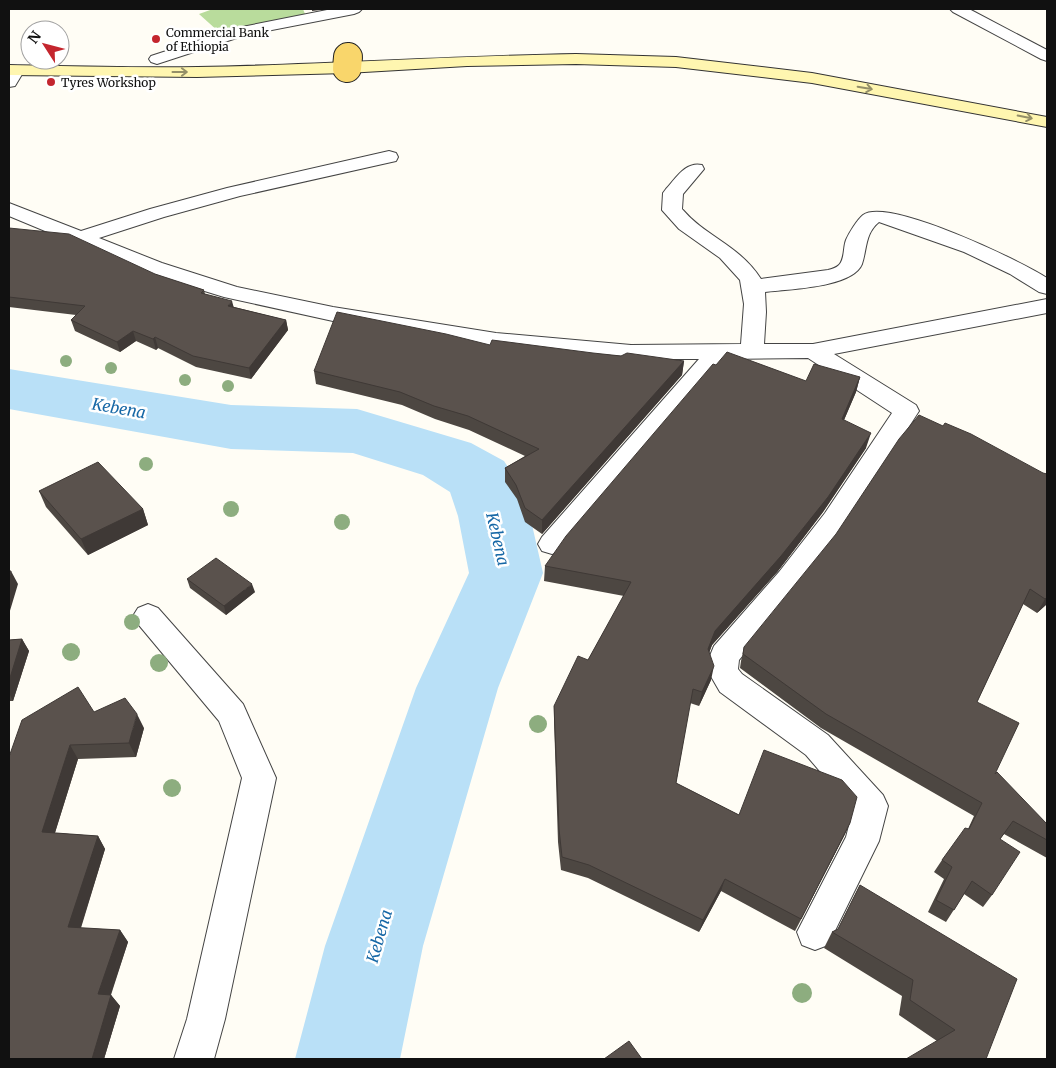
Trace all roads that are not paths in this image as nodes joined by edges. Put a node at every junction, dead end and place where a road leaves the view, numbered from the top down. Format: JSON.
{"nodes":[{"id":1,"x":354,"y":9,"type":"edge"},
{"id":2,"x":958,"y":9,"type":"edge"},
{"id":3,"x":1047,"y":56,"type":"edge"},
{"id":4,"x":70,"y":59,"type":"edge"},
{"id":5,"x":157,"y":59,"type":"junction"},
{"id":6,"x":348,"y":63,"type":"junction"},
{"id":7,"x":11,"y":70,"type":"edge"},
{"id":8,"x":1047,"y":108,"type":"edge"},
{"id":9,"x":1047,"y":122,"type":"edge"},
{"id":10,"x":389,"y":157,"type":"dead end"},
{"id":11,"x":695,"y":169,"type":"dead end"},
{"id":12,"x":9,"y":209,"type":"edge"},
{"id":13,"x":81,"y":238,"type":"junction"},
{"id":14,"x":754,"y":287,"type":"junction"},
{"id":15,"x":1047,"y":287,"type":"edge"},
{"id":16,"x":1047,"y":306,"type":"edge"},
{"id":17,"x":752,"y":351,"type":"junction"},
{"id":18,"x":813,"y":351,"type":"junction"},
{"id":19,"x":718,"y":352,"type":"junction"},
{"id":20,"x":552,"y":544,"type":"dead end"},
{"id":21,"x":148,"y":616,"type":"dead end"},
{"id":22,"x":815,"y":932,"type":"dead end"},
{"id":23,"x":194,"y":1059,"type":"edge"}],
"edges":[{"from":1,"to":5,"type":"street"},
{"from":2,"to":3,"type":"street"},
{"from":4,"to":5,"type":"main road"},
{"from":5,"to":6,"type":"main road"},
{"from":7,"to":6,"type":"main road","one_way":true},
{"from":6,"to":8,"type":"main road"},
{"from":6,"to":9,"type":"main road","one_way":true},
{"from":10,"to":13,"type":"street"},
{"from":11,"to":14,"type":"street"},
{"from":12,"to":13,"type":"street"},
{"from":13,"to":19,"type":"street"},
{"from":14,"to":15,"type":"street"},
{"from":14,"to":17,"type":"street"},
{"from":16,"to":18,"type":"street"},
{"from":17,"to":18,"type":"street"},
{"from":17,"to":19,"type":"street"},
{"from":18,"to":22,"type":"street"},
{"from":19,"to":20,"type":"street"},
{"from":21,"to":23,"type":"street"}]}
